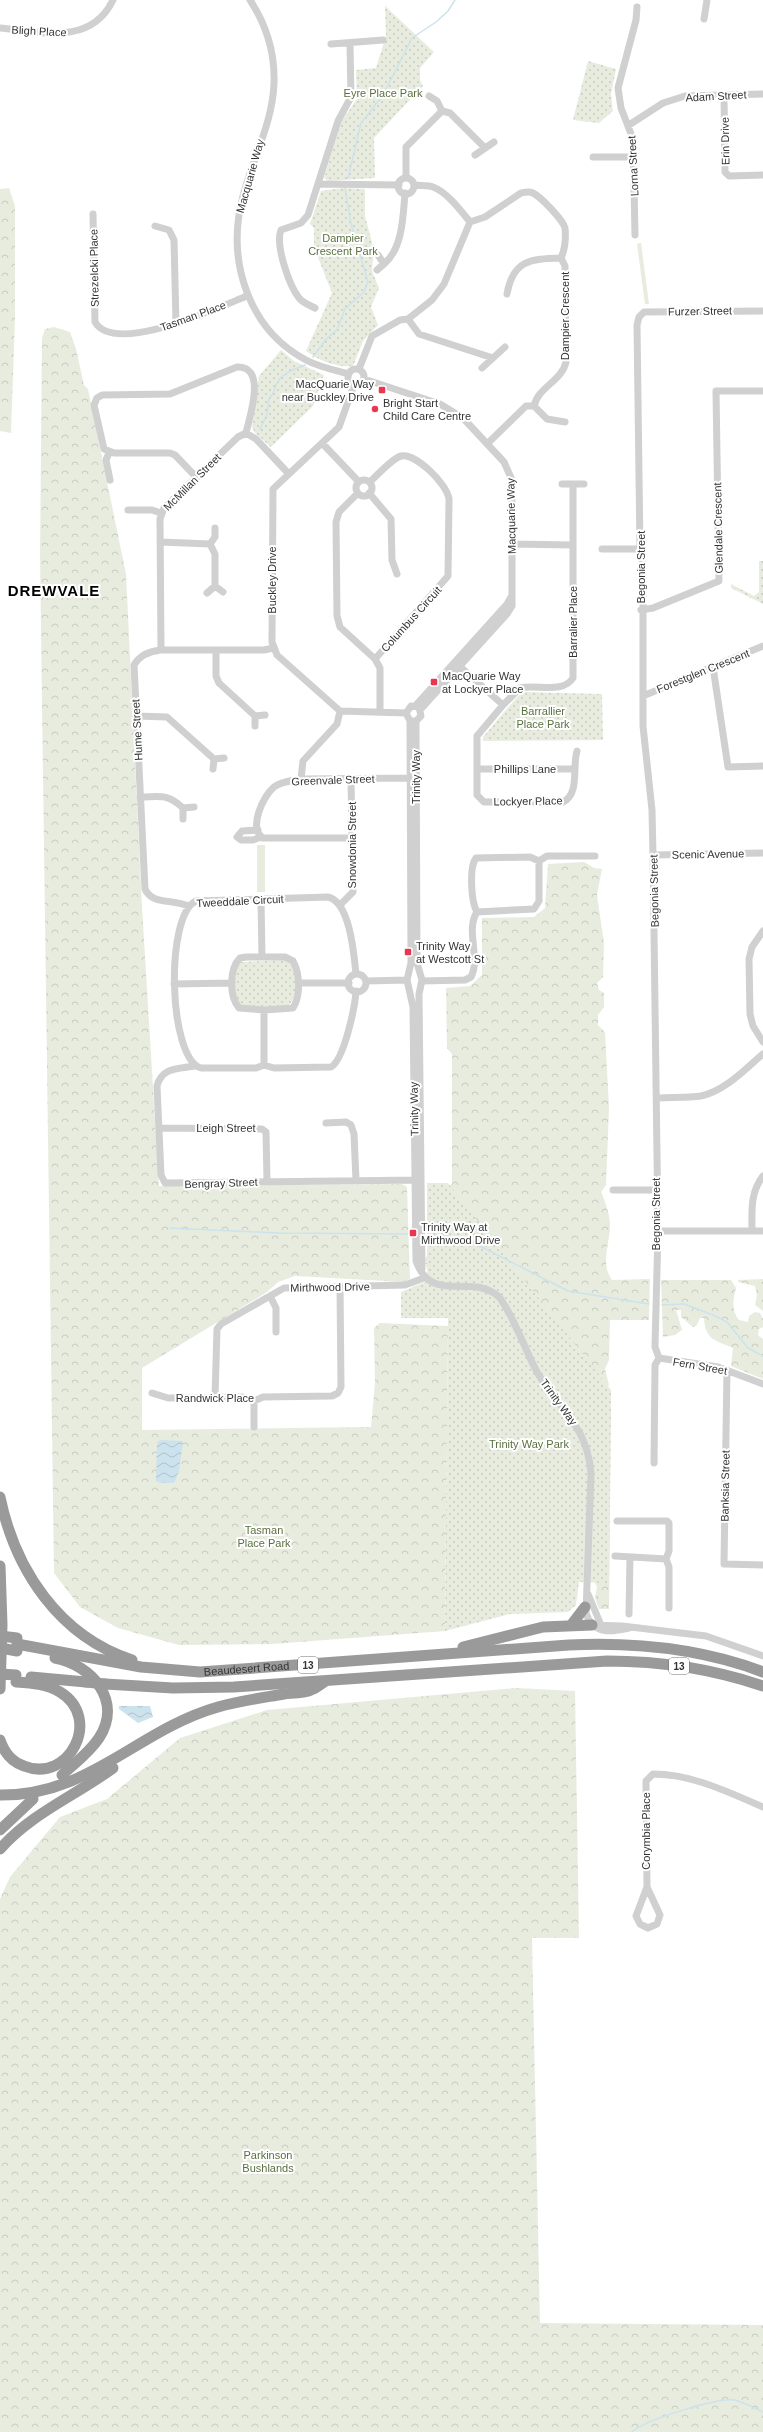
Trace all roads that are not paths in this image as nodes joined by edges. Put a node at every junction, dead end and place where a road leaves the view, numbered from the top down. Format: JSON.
{"nodes":[{"id":1,"x":113,"y":0,"type":"edge"},
{"id":2,"x":250,"y":0,"type":"edge"},
{"id":3,"x":707,"y":0,"type":"edge"},
{"id":4,"x":636,"y":7,"type":"dead end"},
{"id":5,"x":704,"y":19,"type":"dead end"},
{"id":6,"x":0,"y":28,"type":"edge"},
{"id":7,"x":383,"y":40,"type":"dead end"},
{"id":8,"x":331,"y":44,"type":"dead end"},
{"id":9,"x":350,"y":44,"type":"junction"},
{"id":10,"x":724,"y":94,"type":"junction"},
{"id":11,"x":763,"y":94,"type":"edge"},
{"id":12,"x":429,"y":96,"type":"dead end"},
{"id":13,"x":442,"y":111,"type":"junction"},
{"id":14,"x":629,"y":125,"type":"junction"},
{"id":15,"x":494,"y":142,"type":"dead end"},
{"id":16,"x":485,"y":148,"type":"junction"},
{"id":17,"x":475,"y":155,"type":"dead end"},
{"id":18,"x":593,"y":157,"type":"dead end"},
{"id":19,"x":634,"y":157,"type":"junction"},
{"id":20,"x":763,"y":175,"type":"edge"},
{"id":21,"x":406,"y":178,"type":"junction"},
{"id":22,"x":319,"y":184,"type":"junction"},
{"id":23,"x":398,"y":185,"type":"junction"},
{"id":24,"x":414,"y":186,"type":"junction"},
{"id":25,"x":406,"y":193,"type":"junction"},
{"id":26,"x":93,"y":214,"type":"dead end"},
{"id":27,"x":470,"y":222,"type":"junction"},
{"id":28,"x":155,"y":226,"type":"dead end"},
{"id":29,"x":635,"y":235,"type":"dead end"},
{"id":30,"x":378,"y":255,"type":"dead end"},
{"id":31,"x":561,"y":258,"type":"junction"},
{"id":32,"x":384,"y":264,"type":"junction"},
{"id":33,"x":377,"y":270,"type":"dead end"},
{"id":34,"x":507,"y":294,"type":"dead end"},
{"id":35,"x":247,"y":296,"type":"junction"},
{"id":36,"x":314,"y":308,"type":"dead end"},
{"id":37,"x":763,"y":311,"type":"edge"},
{"id":38,"x":638,"y":317,"type":"joint"},
{"id":39,"x":408,"y":319,"type":"junction"},
{"id":40,"x":95,"y":322,"type":"joint"},
{"id":41,"x":176,"y":324,"type":"junction"},
{"id":42,"x":505,"y":348,"type":"dead end"},
{"id":43,"x":493,"y":358,"type":"junction"},
{"id":44,"x":482,"y":368,"type":"dead end"},
{"id":45,"x":359,"y":369,"type":"junction"},
{"id":46,"x":349,"y":374,"type":"junction"},
{"id":47,"x":364,"y":379,"type":"junction"},
{"id":48,"x":354,"y":385,"type":"junction"},
{"id":49,"x":763,"y":391,"type":"edge"},
{"id":50,"x":534,"y":406,"type":"junction"},
{"id":51,"x":565,"y":422,"type":"dead end"},
{"id":52,"x":246,"y":433,"type":"junction"},
{"id":53,"x":322,"y":443,"type":"junction"},
{"id":54,"x":487,"y":444,"type":"junction"},
{"id":55,"x":108,"y":453,"type":"junction"},
{"id":56,"x":288,"y":473,"type":"junction"},
{"id":57,"x":197,"y":478,"type":"junction"},
{"id":58,"x":110,"y":480,"type":"dead end"},
{"id":59,"x":359,"y":482,"type":"junction"},
{"id":60,"x":370,"y":482,"type":"junction"},
{"id":61,"x":562,"y":484,"type":"dead end"},
{"id":62,"x":573,"y":484,"type":"junction"},
{"id":63,"x":584,"y":484,"type":"dead end"},
{"id":64,"x":358,"y":493,"type":"junction"},
{"id":65,"x":369,"y":493,"type":"junction"},
{"id":66,"x":128,"y":510,"type":"dead end"},
{"id":67,"x":161,"y":513,"type":"junction"},
{"id":68,"x":214,"y":528,"type":"dead end"},
{"id":69,"x":160,"y":542,"type":"junction"},
{"id":70,"x":210,"y":544,"type":"junction"},
{"id":71,"x":512,"y":544,"type":"junction"},
{"id":72,"x":573,"y":545,"type":"junction"},
{"id":73,"x":640,"y":548,"type":"junction"},
{"id":74,"x":602,"y":549,"type":"dead end"},
{"id":75,"x":397,"y":574,"type":"dead end"},
{"id":76,"x":215,"y":586,"type":"junction"},
{"id":77,"x":223,"y":592,"type":"dead end"},
{"id":78,"x":207,"y":593,"type":"dead end"},
{"id":79,"x":641,"y":610,"type":"junction"},
{"id":80,"x":763,"y":646,"type":"edge"},
{"id":81,"x":273,"y":648,"type":"junction"},
{"id":82,"x":161,"y":650,"type":"junction"},
{"id":83,"x":216,"y":650,"type":"junction"},
{"id":84,"x":375,"y":659,"type":"junction"},
{"id":85,"x":458,"y":664,"type":"junction"},
{"id":86,"x":713,"y":667,"type":"junction"},
{"id":87,"x":643,"y":696,"type":"junction"},
{"id":88,"x":503,"y":706,"type":"junction"},
{"id":89,"x":418,"y":707,"type":"junction"},
{"id":90,"x":340,"y":711,"type":"junction"},
{"id":91,"x":380,"y":711,"type":"junction"},
{"id":92,"x":406,"y":712,"type":"junction"},
{"id":93,"x":265,"y":715,"type":"dead end"},
{"id":94,"x":136,"y":716,"type":"junction"},
{"id":95,"x":255,"y":716,"type":"junction"},
{"id":96,"x":413,"y":721,"type":"junction"},
{"id":97,"x":256,"y":726,"type":"dead end"},
{"id":98,"x":577,"y":751,"type":"dead end"},
{"id":99,"x":224,"y":758,"type":"dead end"},
{"id":100,"x":214,"y":759,"type":"junction"},
{"id":101,"x":763,"y":766,"type":"edge"},
{"id":102,"x":213,"y":769,"type":"dead end"},
{"id":103,"x":574,"y":769,"type":"junction"},
{"id":104,"x":476,"y":770,"type":"junction"},
{"id":105,"x":413,"y":778,"type":"junction"},
{"id":106,"x":301,"y":779,"type":"junction"},
{"id":107,"x":352,"y":779,"type":"junction"},
{"id":108,"x":140,"y":797,"type":"junction"},
{"id":109,"x":194,"y":807,"type":"dead end"},
{"id":110,"x":183,"y":808,"type":"junction"},
{"id":111,"x":183,"y":819,"type":"dead end"},
{"id":112,"x":353,"y":838,"type":"junction"},
{"id":113,"x":763,"y":853,"type":"edge"},
{"id":114,"x":654,"y":855,"type":"junction"},
{"id":115,"x":595,"y":856,"type":"dead end"},
{"id":116,"x":539,"y":861,"type":"junction"},
{"id":117,"x":261,"y":899,"type":"junction"},
{"id":118,"x":340,"y":905,"type":"junction"},
{"id":119,"x":188,"y":906,"type":"junction"},
{"id":120,"x":477,"y":912,"type":"junction"},
{"id":121,"x":763,"y":931,"type":"edge"},
{"id":122,"x":262,"y":957,"type":"junction"},
{"id":123,"x":356,"y":974,"type":"junction"},
{"id":124,"x":366,"y":981,"type":"junction"},
{"id":125,"x":409,"y":981,"type":"junction"},
{"id":126,"x":421,"y":981,"type":"junction"},
{"id":127,"x":232,"y":983,"type":"junction"},
{"id":128,"x":299,"y":983,"type":"junction"},
{"id":129,"x":348,"y":983,"type":"junction"},
{"id":130,"x":174,"y":984,"type":"junction"},
{"id":131,"x":356,"y":991,"type":"junction"},
{"id":132,"x":264,"y":1010,"type":"junction"},
{"id":133,"x":763,"y":1042,"type":"edge"},
{"id":134,"x":763,"y":1054,"type":"edge"},
{"id":135,"x":264,"y":1065,"type":"junction"},
{"id":136,"x":195,"y":1066,"type":"junction"},
{"id":137,"x":657,"y":1098,"type":"junction"},
{"id":138,"x":326,"y":1123,"type":"dead end"},
{"id":139,"x":159,"y":1128,"type":"junction"},
{"id":140,"x":763,"y":1176,"type":"edge"},
{"id":141,"x":356,"y":1180,"type":"junction"},
{"id":142,"x":418,"y":1180,"type":"junction"},
{"id":143,"x":267,"y":1181,"type":"junction"},
{"id":144,"x":613,"y":1190,"type":"dead end"},
{"id":145,"x":656,"y":1190,"type":"junction"},
{"id":146,"x":658,"y":1231,"type":"junction"},
{"id":147,"x":752,"y":1231,"type":"junction"},
{"id":148,"x":763,"y":1231,"type":"edge"},
{"id":149,"x":424,"y":1278,"type":"junction"},
{"id":150,"x":340,"y":1286,"type":"junction"},
{"id":151,"x":270,"y":1296,"type":"junction"},
{"id":152,"x":276,"y":1332,"type":"dead end"},
{"id":153,"x":659,"y":1358,"type":"junction"},
{"id":154,"x":727,"y":1370,"type":"junction"},
{"id":155,"x":763,"y":1384,"type":"edge"},
{"id":156,"x":152,"y":1393,"type":"dead end"},
{"id":157,"x":215,"y":1397,"type":"junction"},
{"id":158,"x":254,"y":1400,"type":"junction"},
{"id":159,"x":254,"y":1427,"type":"dead end"},
{"id":160,"x":654,"y":1463,"type":"dead end"},
{"id":161,"x":0,"y":1497,"type":"edge"},
{"id":162,"x":616,"y":1521,"type":"dead end"},
{"id":163,"x":615,"y":1556,"type":"dead end"},
{"id":164,"x":630,"y":1557,"type":"junction"},
{"id":165,"x":666,"y":1559,"type":"junction"},
{"id":166,"x":763,"y":1565,"type":"edge"},
{"id":167,"x":0,"y":1566,"type":"edge"},
{"id":168,"x":588,"y":1594,"type":"junction"},
{"id":169,"x":585,"y":1607,"type":"junction"},
{"id":170,"x":669,"y":1608,"type":"dead end"},
{"id":171,"x":629,"y":1614,"type":"dead end"},
{"id":172,"x":572,"y":1624,"type":"junction"},
{"id":173,"x":597,"y":1625,"type":"junction"},
{"id":174,"x":0,"y":1636,"type":"edge"},
{"id":175,"x":0,"y":1642,"type":"edge"},
{"id":176,"x":19,"y":1645,"type":"junction"},
{"id":177,"x":0,"y":1648,"type":"edge"},
{"id":178,"x":450,"y":1654,"type":"junction"},
{"id":179,"x":763,"y":1656,"type":"edge"},
{"id":180,"x":718,"y":1657,"type":"junction"},
{"id":181,"x":763,"y":1665,"type":"edge"},
{"id":182,"x":165,"y":1670,"type":"junction"},
{"id":183,"x":763,"y":1672,"type":"edge"},
{"id":184,"x":0,"y":1674,"type":"edge"},
{"id":185,"x":16,"y":1678,"type":"junction"},
{"id":186,"x":0,"y":1680,"type":"edge"},
{"id":187,"x":324,"y":1682,"type":"junction"},
{"id":188,"x":763,"y":1686,"type":"edge"},
{"id":189,"x":0,"y":1690,"type":"edge"},
{"id":190,"x":0,"y":1740,"type":"edge"},
{"id":191,"x":138,"y":1744,"type":"junction"},
{"id":192,"x":62,"y":1775,"type":"dead end"},
{"id":193,"x":0,"y":1795,"type":"edge"},
{"id":194,"x":33,"y":1799,"type":"dead end"},
{"id":195,"x":763,"y":1807,"type":"edge"},
{"id":196,"x":0,"y":1830,"type":"edge"},
{"id":197,"x":0,"y":1849,"type":"edge"},
{"id":198,"x":647,"y":1887,"type":"junction"}],
"edges":[{"from":1,"to":6,"type":"street","name":"Bligh Place"},
{"from":2,"to":35,"type":"street","name":"Macquarie Way"},
{"from":3,"to":5,"type":"street"},
{"from":4,"to":14,"type":"street","name":"Lorna Street"},
{"from":7,"to":9,"type":"street"},
{"from":8,"to":9,"type":"street"},
{"from":9,"to":22,"type":"street"},
{"from":10,"to":11,"type":"street","name":"Adam Street"},
{"from":10,"to":14,"type":"street","name":"Adam Street"},
{"from":10,"to":20,"type":"street","name":"Erin Drive"},
{"from":12,"to":13,"type":"street"},
{"from":13,"to":16,"type":"street"},
{"from":13,"to":21,"type":"street"},
{"from":14,"to":19,"type":"street","name":"Lorna Street"},
{"from":15,"to":16,"type":"street"},
{"from":16,"to":17,"type":"street"},
{"from":18,"to":19,"type":"street"},
{"from":19,"to":29,"type":"street","name":"Lorna Street"},
{"from":21,"to":23,"type":"street"},
{"from":21,"to":24,"type":"street"},
{"from":22,"to":23,"type":"street"},
{"from":22,"to":36,"type":"street"},
{"from":23,"to":25,"type":"street"},
{"from":24,"to":25,"type":"street"},
{"from":24,"to":27,"type":"street"},
{"from":25,"to":32,"type":"street"},
{"from":26,"to":40,"type":"street","name":"Strezelcki Place"},
{"from":27,"to":31,"type":"street","name":"Dampier Crescent"},
{"from":27,"to":39,"type":"street"},
{"from":28,"to":41,"type":"street"},
{"from":30,"to":32,"type":"street"},
{"from":31,"to":34,"type":"street"},
{"from":31,"to":50,"type":"street","name":"Dampier Crescent"},
{"from":32,"to":33,"type":"street"},
{"from":35,"to":41,"type":"street","name":"Tasman Place"},
{"from":35,"to":46,"type":"street","name":"Macquarie Way"},
{"from":37,"to":38,"type":"street","name":"Furzer Street"},
{"from":38,"to":73,"type":"street","name":"Begonia Street"},
{"from":39,"to":43,"type":"street"},
{"from":39,"to":45,"type":"street"},
{"from":40,"to":41,"type":"street","name":"Tasman Place"},
{"from":42,"to":43,"type":"street"},
{"from":43,"to":44,"type":"street"},
{"from":45,"to":46,"type":"street"},
{"from":45,"to":47,"type":"street"},
{"from":46,"to":48,"type":"street"},
{"from":47,"to":48,"type":"street"},
{"from":47,"to":54,"type":"street","name":"Macquarie Way"},
{"from":48,"to":53,"type":"street","name":"Buckley Drive"},
{"from":49,"to":79,"type":"street","name":"Glendale Crescent"},
{"from":50,"to":51,"type":"street"},
{"from":50,"to":54,"type":"street"},
{"from":52,"to":55,"type":"street"},
{"from":52,"to":56,"type":"street"},
{"from":52,"to":57,"type":"street","name":"McMillan Street"},
{"from":53,"to":56,"type":"street","name":"Buckley Drive"},
{"from":53,"to":59,"type":"street"},
{"from":54,"to":71,"type":"street","name":"Macquarie Way"},
{"from":55,"to":57,"type":"street"},
{"from":55,"to":58,"type":"street"},
{"from":56,"to":81,"type":"street","name":"Buckley Drive"},
{"from":57,"to":67,"type":"street","name":"McMillan Street"},
{"from":59,"to":60,"type":"street"},
{"from":59,"to":64,"type":"street"},
{"from":60,"to":65,"type":"street"},
{"from":60,"to":84,"type":"street","name":"Columbus Circuit"},
{"from":61,"to":62,"type":"street"},
{"from":62,"to":63,"type":"street"},
{"from":62,"to":72,"type":"street","name":"Barralier Place"},
{"from":64,"to":65,"type":"street"},
{"from":64,"to":84,"type":"street","name":"Columbus Circuit"},
{"from":65,"to":75,"type":"street"},
{"from":66,"to":67,"type":"street"},
{"from":67,"to":69,"type":"street","name":"McMillan Street"},
{"from":68,"to":70,"type":"street"},
{"from":69,"to":70,"type":"street"},
{"from":69,"to":82,"type":"street","name":"McMillan Street"},
{"from":70,"to":76,"type":"street"},
{"from":71,"to":72,"type":"street"},
{"from":71,"to":85,"type":"street","name":"Macquarie Way"},
{"from":72,"to":88,"type":"street","name":"Barralier Place"},
{"from":73,"to":74,"type":"street"},
{"from":73,"to":79,"type":"street","name":"Begonia Street"},
{"from":76,"to":77,"type":"street"},
{"from":76,"to":78,"type":"street"},
{"from":79,"to":87,"type":"street","name":"Begonia Street"},
{"from":80,"to":86,"type":"street","name":"Forestglen Crescent"},
{"from":81,"to":83,"type":"street","name":"Hume Street"},
{"from":81,"to":90,"type":"street"},
{"from":82,"to":83,"type":"street","name":"Hume Street"},
{"from":82,"to":94,"type":"street","name":"Hume Street"},
{"from":83,"to":95,"type":"street"},
{"from":84,"to":91,"type":"street"},
{"from":85,"to":88,"type":"street"},
{"from":85,"to":89,"type":"street","name":"Macquarie Way"},
{"from":86,"to":87,"type":"street","name":"Forestglen Crescent"},
{"from":86,"to":101,"type":"street"},
{"from":87,"to":114,"type":"street","name":"Begonia Street"},
{"from":88,"to":104,"type":"street","name":"Lockyer Place"},
{"from":89,"to":92,"type":"street"},
{"from":89,"to":96,"type":"street","name":"Trinity Way"},
{"from":90,"to":91,"type":"street"},
{"from":90,"to":106,"type":"street"},
{"from":91,"to":92,"type":"street"},
{"from":92,"to":96,"type":"street","name":"Trinity Way"},
{"from":93,"to":95,"type":"street"},
{"from":94,"to":100,"type":"street"},
{"from":94,"to":108,"type":"street","name":"Hume Street"},
{"from":95,"to":97,"type":"street"},
{"from":96,"to":105,"type":"street","name":"Trinity Way"},
{"from":98,"to":103,"type":"street","name":"Lockyer Place"},
{"from":99,"to":100,"type":"street"},
{"from":100,"to":102,"type":"street"},
{"from":103,"to":104,"type":"street","name":"Phillips Lane"},
{"from":103,"to":104,"type":"street","name":"Lockyer Place"},
{"from":105,"to":107,"type":"street","name":"Greenvale Street"},
{"from":105,"to":125,"type":"street","name":"Trinity Way"},
{"from":105,"to":126,"type":"street","name":"Trinity Way"},
{"from":106,"to":107,"type":"street","name":"Greenvale Street"},
{"from":106,"to":112,"type":"street","name":"Greenvale Street"},
{"from":107,"to":112,"type":"street","name":"Snowdonia Street"},
{"from":108,"to":110,"type":"street"},
{"from":108,"to":119,"type":"street","name":"Hume Street"},
{"from":109,"to":110,"type":"street"},
{"from":110,"to":111,"type":"street"},
{"from":112,"to":118,"type":"street","name":"Snowdonia Street"},
{"from":113,"to":114,"type":"street","name":"Scenic Avenue"},
{"from":114,"to":137,"type":"street","name":"Begonia Street"},
{"from":115,"to":116,"type":"street"},
{"from":116,"to":120,"type":"street"},
{"from":116,"to":120,"type":"street"},
{"from":117,"to":118,"type":"street","name":"Tweeddale Circuit"},
{"from":117,"to":119,"type":"street","name":"Tweeddale Circuit"},
{"from":117,"to":122,"type":"street"},
{"from":118,"to":123,"type":"street"},
{"from":119,"to":130,"type":"street","name":"Tweeddale Circuit"},
{"from":120,"to":126,"type":"street"},
{"from":121,"to":133,"type":"street"},
{"from":122,"to":127,"type":"street"},
{"from":122,"to":128,"type":"street"},
{"from":123,"to":124,"type":"street"},
{"from":123,"to":129,"type":"street"},
{"from":124,"to":125,"type":"street"},
{"from":124,"to":131,"type":"street"},
{"from":125,"to":126,"type":"street"},
{"from":125,"to":126,"type":"street"},
{"from":125,"to":142,"type":"street","name":"Trinity Way"},
{"from":126,"to":142,"type":"street","name":"Trinity Way"},
{"from":127,"to":130,"type":"street"},
{"from":127,"to":132,"type":"street"},
{"from":128,"to":129,"type":"street"},
{"from":128,"to":132,"type":"street"},
{"from":129,"to":131,"type":"street"},
{"from":130,"to":136,"type":"street","name":"Tweeddale Circuit"},
{"from":131,"to":135,"type":"street"},
{"from":132,"to":135,"type":"street"},
{"from":134,"to":137,"type":"street"},
{"from":135,"to":136,"type":"street"},
{"from":136,"to":139,"type":"street","name":"Bengray Street"},
{"from":137,"to":145,"type":"street","name":"Begonia Street"},
{"from":138,"to":141,"type":"street"},
{"from":139,"to":143,"type":"street","name":"Bengray Street"},
{"from":139,"to":143,"type":"street","name":"Leigh Street"},
{"from":140,"to":147,"type":"street"},
{"from":141,"to":142,"type":"street","name":"Bengray Street"},
{"from":141,"to":143,"type":"street","name":"Bengray Street"},
{"from":142,"to":149,"type":"street","name":"Trinity Way"},
{"from":144,"to":145,"type":"street"},
{"from":145,"to":146,"type":"street","name":"Begonia Street"},
{"from":146,"to":147,"type":"street"},
{"from":146,"to":153,"type":"street","name":"Begonia Street"},
{"from":147,"to":148,"type":"street"},
{"from":149,"to":150,"type":"street","name":"Mirthwood Drive"},
{"from":149,"to":168,"type":"street","name":"Trinity Way"},
{"from":150,"to":151,"type":"street","name":"Mirthwood Drive"},
{"from":150,"to":158,"type":"street","name":"Randwick Place"},
{"from":151,"to":152,"type":"street"},
{"from":151,"to":157,"type":"street","name":"Mirthwood Drive"},
{"from":153,"to":154,"type":"street","name":"Fern Street"},
{"from":153,"to":160,"type":"street","name":"Begonia Street"},
{"from":154,"to":155,"type":"street","name":"Fern Street"},
{"from":154,"to":166,"type":"street","name":"Banksia Street"},
{"from":156,"to":157,"type":"street","name":"Randwick Place"},
{"from":157,"to":158,"type":"street","name":"Randwick Place"},
{"from":158,"to":159,"type":"street"},
{"from":161,"to":182,"type":"highway"},
{"from":162,"to":165,"type":"street"},
{"from":163,"to":164,"type":"street"},
{"from":164,"to":165,"type":"street"},
{"from":164,"to":171,"type":"street"},
{"from":165,"to":170,"type":"street"},
{"from":167,"to":189,"type":"highway"},
{"from":168,"to":169,"type":"street","name":"Trinity Way"},
{"from":168,"to":173,"type":"street","name":"Trinity Way"},
{"from":169,"to":172,"type":"highway"},
{"from":169,"to":173,"type":"street"},
{"from":172,"to":173,"type":"highway"},
{"from":172,"to":178,"type":"highway"},
{"from":173,"to":179,"type":"street"},
{"from":174,"to":176,"type":"highway","bridge":true},
{"from":175,"to":176,"type":"highway","name":"Beaudesert Road","number":"13"},
{"from":176,"to":177,"type":"highway","bridge":true},
{"from":176,"to":182,"type":"highway","name":"Beaudesert Road","number":"13"},
{"from":176,"to":192,"type":"highway"},
{"from":178,"to":180,"type":"highway","name":"Beaudesert Road","number":"13"},
{"from":178,"to":182,"type":"highway","name":"Beaudesert Road","number":"13"},
{"from":180,"to":181,"type":"highway"},
{"from":180,"to":183,"type":"highway","number":"13"},
{"from":184,"to":185,"type":"highway","name":"Beaudesert Road","number":"13","bridge":true},
{"from":185,"to":186,"type":"highway"},
{"from":185,"to":187,"type":"highway","name":"Beaudesert Road","number":"13","bridge":true},
{"from":185,"to":190,"type":"highway"},
{"from":187,"to":188,"type":"highway","name":"Beaudesert Road","number":"13"},
{"from":187,"to":191,"type":"highway"},
{"from":191,"to":193,"type":"highway"},
{"from":191,"to":197,"type":"highway"},
{"from":194,"to":196,"type":"highway"},
{"from":195,"to":198,"type":"street","name":"Corymbia Place"},
{"from":198,"to":198,"type":"street","name":"Corymbia Place"}]}
